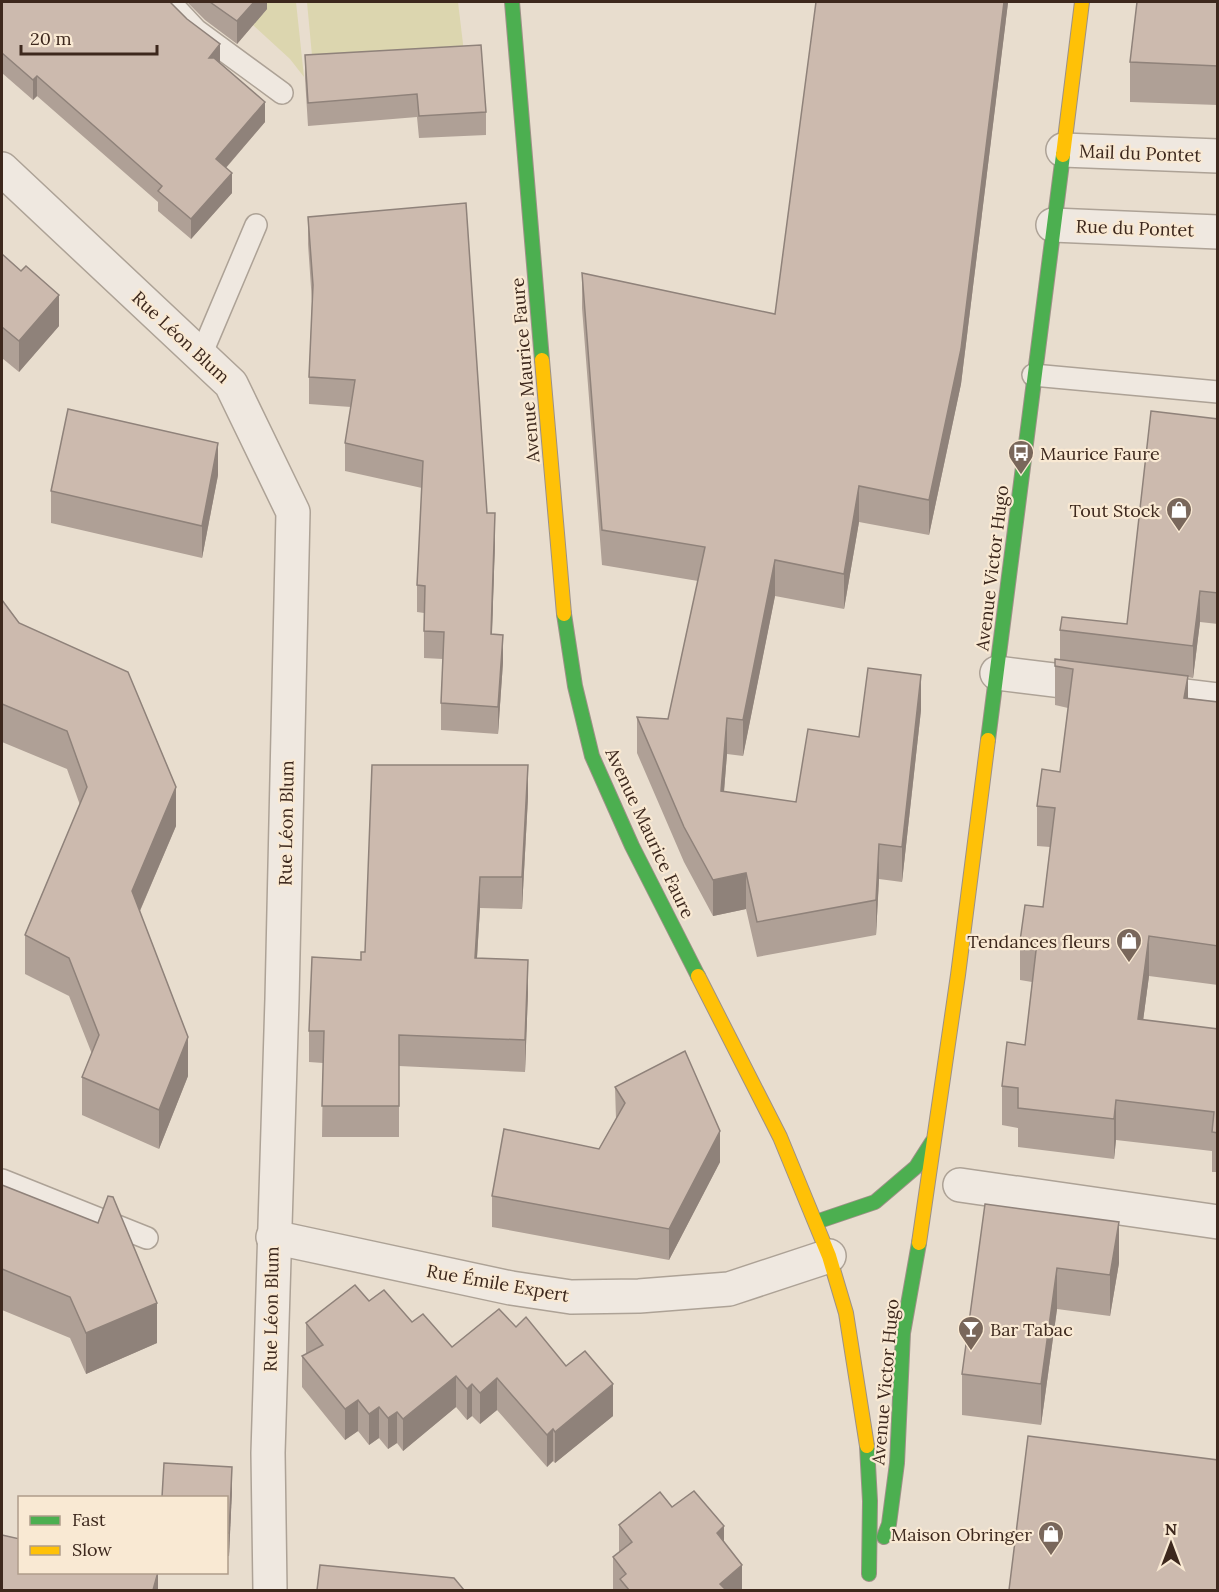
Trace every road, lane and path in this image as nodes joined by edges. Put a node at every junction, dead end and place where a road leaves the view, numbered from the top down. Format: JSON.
{"nodes":[{"id":1,"x":170,"y":2,"type":"edge"},
{"id":2,"x":512,"y":2,"type":"edge"},
{"id":3,"x":1082,"y":2,"type":"edge"},
{"id":4,"x":282,"y":93,"type":"dead end"},
{"id":5,"x":1063,"y":150,"type":"junction"},
{"id":6,"x":1218,"y":156,"type":"edge"},
{"id":7,"x":2,"y":169,"type":"edge"},
{"id":8,"x":256,"y":225,"type":"dead end"},
{"id":9,"x":1053,"y":225,"type":"junction"},
{"id":10,"x":1218,"y":232,"type":"edge"},
{"id":11,"x":201,"y":356,"type":"junction"},
{"id":12,"x":1033,"y":375,"type":"junction"},
{"id":13,"x":1218,"y":392,"type":"edge"},
{"id":14,"x":997,"y":673,"type":"junction"},
{"id":15,"x":1218,"y":700,"type":"edge"},
{"id":16,"x":935,"y":1138,"type":"junction"},
{"id":17,"x":2,"y":1180,"type":"edge"},
{"id":18,"x":960,"y":1185,"type":"dead end"},
{"id":19,"x":816,"y":1222,"type":"junction"},
{"id":20,"x":1218,"y":1222,"type":"edge"},
{"id":21,"x":273,"y":1237,"type":"junction"},
{"id":22,"x":147,"y":1238,"type":"dead end"},
{"id":23,"x":829,"y":1256,"type":"junction"},
{"id":24,"x":869,"y":1574,"type":"junction"},
{"id":25,"x":270,"y":1590,"type":"edge"},
{"id":26,"x":868,"y":1590,"type":"edge"}],
"edges":[{"from":1,"to":4,"type":"lane"},
{"from":2,"to":19,"type":"street","name":"Avenue Maurice Faure"},
{"from":3,"to":5,"type":"street","name":"Avenue Victor Hugo"},
{"from":5,"to":6,"type":"street","name":"Mail du Pontet"},
{"from":5,"to":9,"type":"street","name":"Avenue Victor Hugo"},
{"from":7,"to":11,"type":"street","name":"Rue Léon Blum"},
{"from":8,"to":11,"type":"lane"},
{"from":9,"to":10,"type":"street","name":"Rue du Pontet"},
{"from":9,"to":12,"type":"street","name":"Avenue Victor Hugo"},
{"from":11,"to":21,"type":"street","name":"Rue Léon Blum"},
{"from":12,"to":13,"type":"lane"},
{"from":12,"to":14,"type":"street","name":"Avenue Victor Hugo"},
{"from":14,"to":15,"type":"street"},
{"from":14,"to":16,"type":"street","name":"Avenue Victor Hugo"},
{"from":16,"to":19,"type":"street","name":"Avenue Victor Hugo"},
{"from":16,"to":24,"type":"street","name":"Avenue Victor Hugo"},
{"from":17,"to":22,"type":"lane"},
{"from":18,"to":20,"type":"street"},
{"from":19,"to":23,"type":"street","name":"Avenue Maurice Faure"},
{"from":21,"to":23,"type":"street","name":"Rue Émile Expert"},
{"from":21,"to":25,"type":"street","name":"Rue Léon Blum"},
{"from":23,"to":24,"type":"street","name":"Avenue Maurice Faure"},
{"from":24,"to":26,"type":"street","name":"Avenue Victor Hugo"}]}
